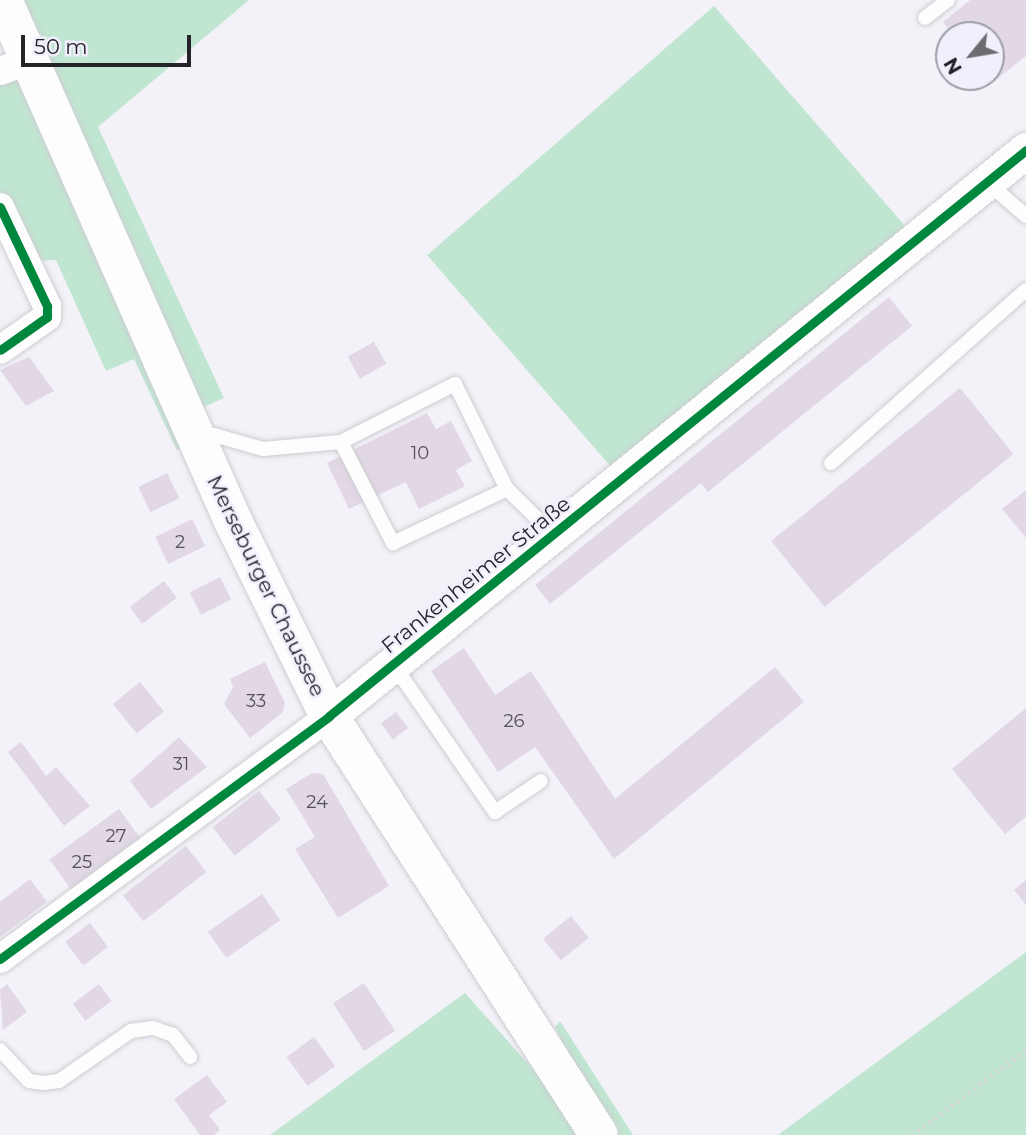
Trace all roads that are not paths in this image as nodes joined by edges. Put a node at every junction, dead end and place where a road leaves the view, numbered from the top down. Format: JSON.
{"nodes":[{"id":1,"x":3,"y":0,"type":"edge"},
{"id":2,"x":948,"y":0,"type":"edge"},
{"id":3,"x":925,"y":18,"type":"dead end"},
{"id":4,"x":15,"y":66,"type":"edge"},
{"id":5,"x":1026,"y":150,"type":"edge"},
{"id":6,"x":987,"y":182,"type":"junction"},
{"id":7,"x":0,"y":207,"type":"edge"},
{"id":8,"x":1026,"y":216,"type":"edge"},
{"id":9,"x":1026,"y":290,"type":"edge"},
{"id":10,"x":0,"y":350,"type":"edge"},
{"id":11,"x":197,"y":441,"type":"junction"},
{"id":12,"x":341,"y":442,"type":"junction"},
{"id":13,"x":831,"y":463,"type":"dead end"},
{"id":14,"x":506,"y":489,"type":"junction"},
{"id":15,"x":554,"y":535,"type":"junction"},
{"id":16,"x":393,"y":664,"type":"junction"},
{"id":17,"x":329,"y":716,"type":"junction"},
{"id":18,"x":541,"y":781,"type":"dead end"},
{"id":19,"x":0,"y":959,"type":"edge"},
{"id":20,"x":190,"y":1057,"type":"dead end"},
{"id":21,"x":3,"y":1059,"type":"edge"},
{"id":22,"x":599,"y":1135,"type":"edge"}],
"edges":[{"from":1,"to":4,"type":"main road","name":"Merseburger Chaussee"},
{"from":2,"to":3,"type":"lane"},
{"from":4,"to":11,"type":"main road","name":"Merseburger Chaussee"},
{"from":5,"to":6,"type":"street","name":"Frankenheimer Straße"},
{"from":6,"to":8,"type":"lane"},
{"from":6,"to":15,"type":"street","name":"Frankenheimer Straße"},
{"from":7,"to":10,"type":"street"},
{"from":9,"to":13,"type":"lane"},
{"from":11,"to":12,"type":"lane"},
{"from":11,"to":17,"type":"main road","name":"Merseburger Chaussee"},
{"from":12,"to":14,"type":"lane"},
{"from":12,"to":14,"type":"lane"},
{"from":14,"to":15,"type":"lane"},
{"from":15,"to":16,"type":"street","name":"Frankenheimer Straße"},
{"from":16,"to":17,"type":"street","name":"Frankenheimer Straße"},
{"from":16,"to":18,"type":"lane"},
{"from":17,"to":19,"type":"street","name":"Frankenheimer Straße"},
{"from":17,"to":22,"type":"main road","name":"Merseburger Chaussee"},
{"from":20,"to":21,"type":"lane"}]}
